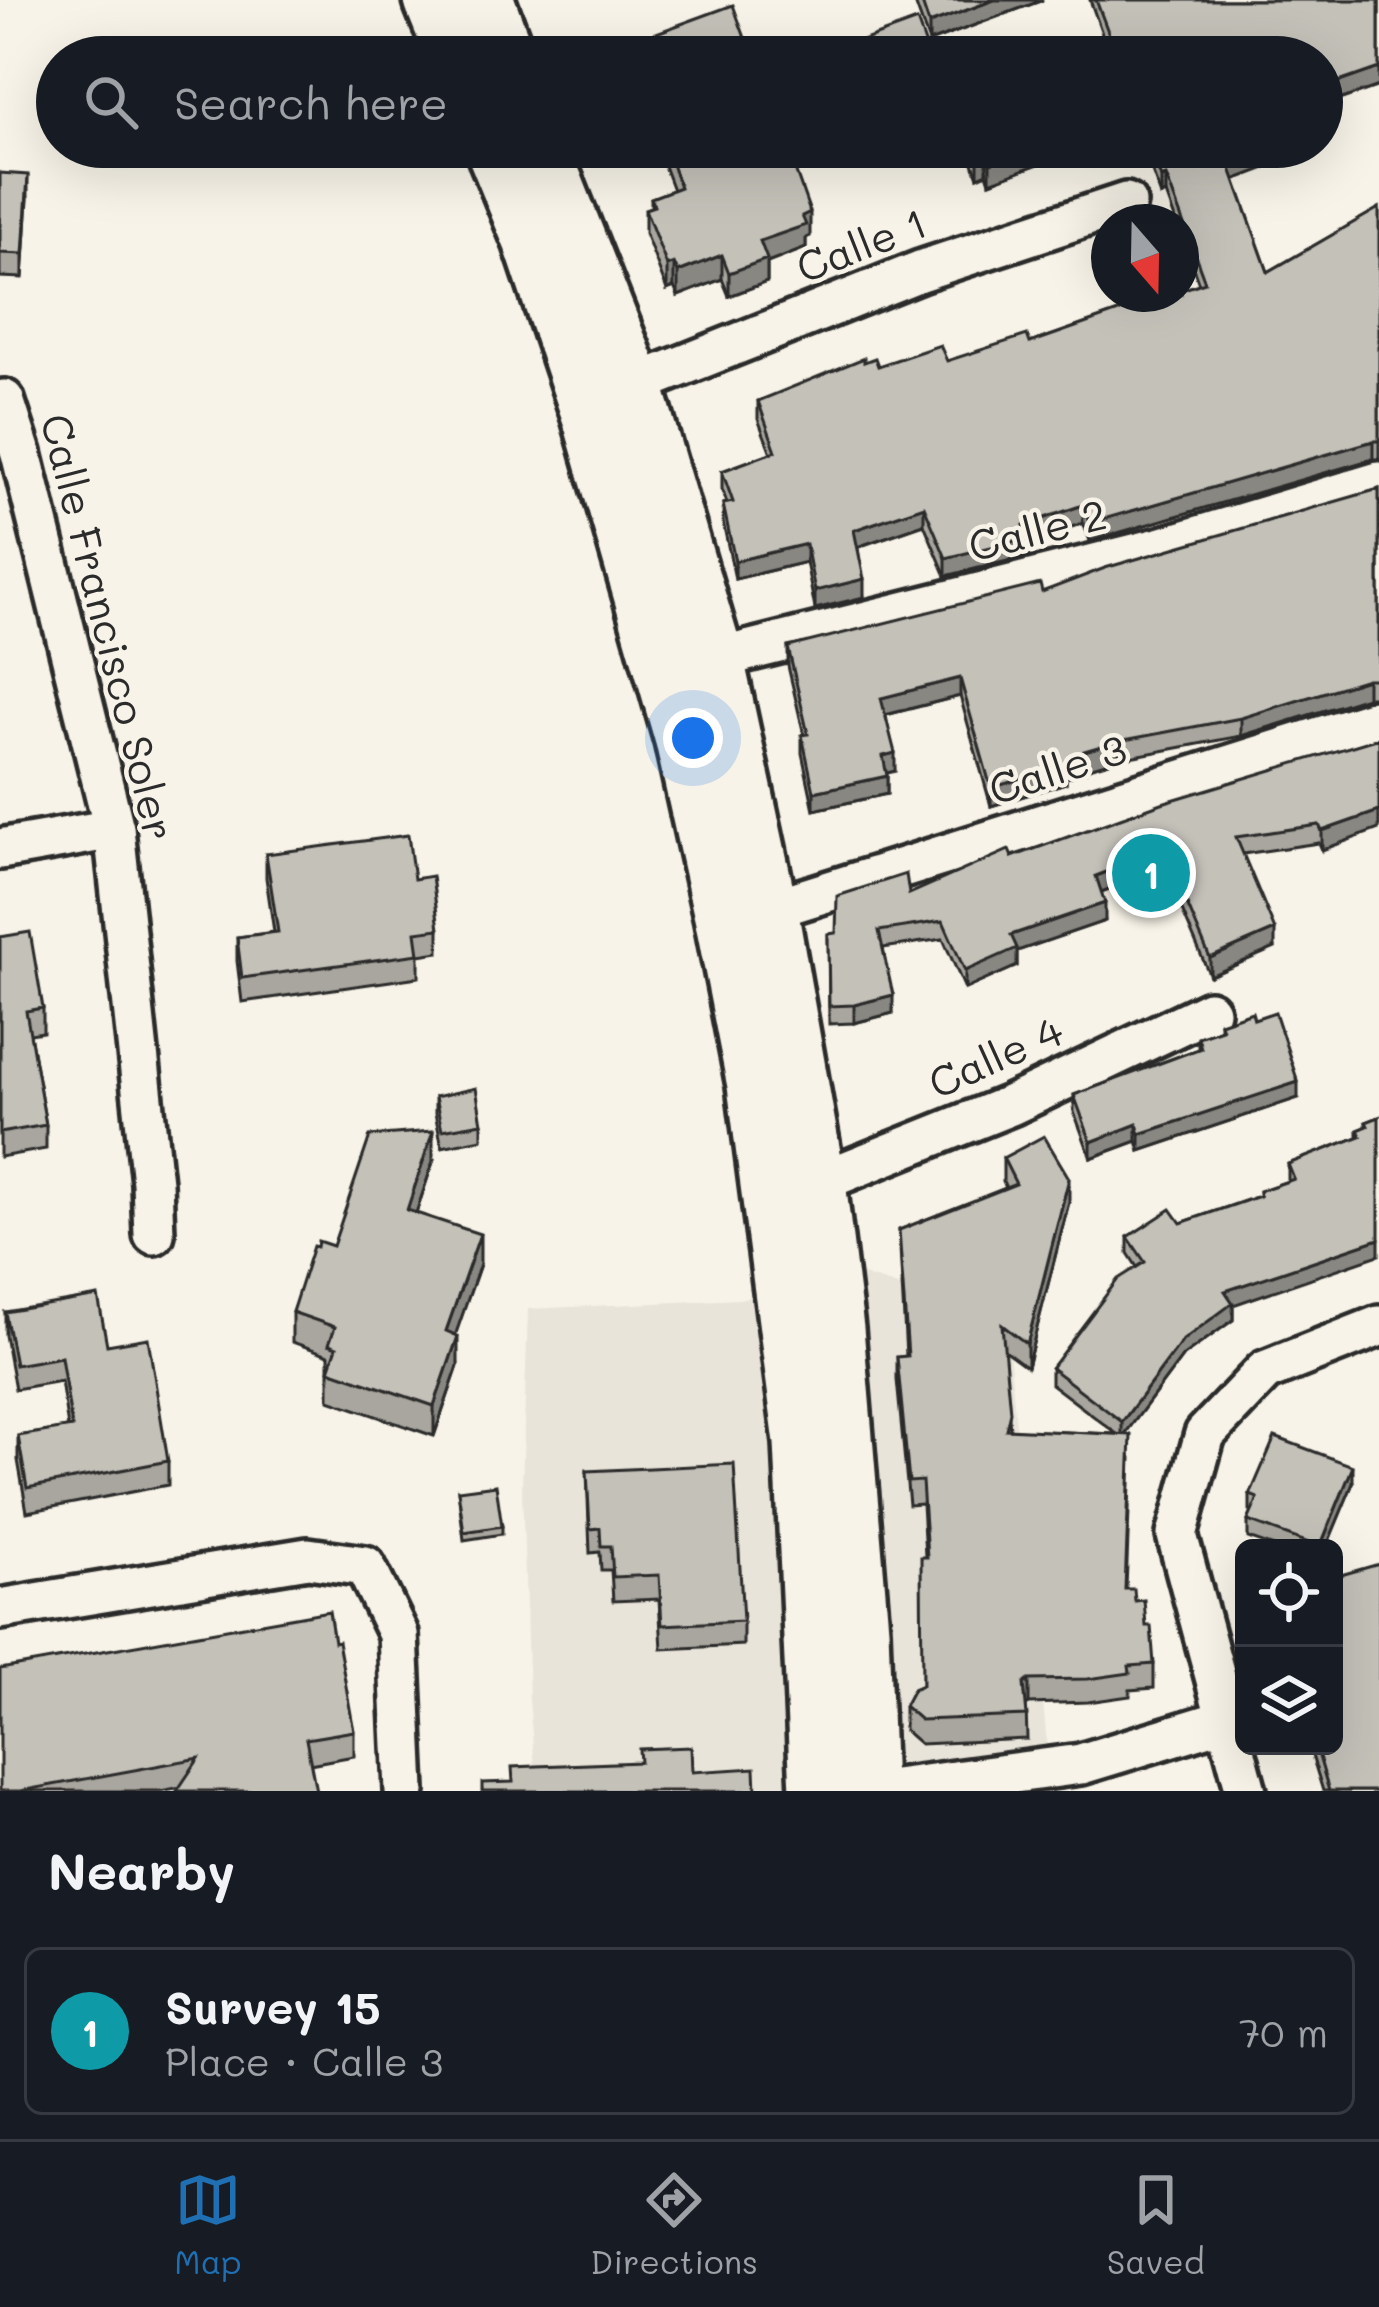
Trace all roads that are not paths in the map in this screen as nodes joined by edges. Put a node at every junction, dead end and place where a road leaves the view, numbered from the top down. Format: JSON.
{"nodes":[{"id":1,"x":433,"y":0,"type":"edge"},
{"id":2,"x":484,"y":0,"type":"edge"},
{"id":3,"x":448,"y":36,"type":"edge"},
{"id":4,"x":498,"y":36,"type":"edge"},
{"id":5,"x":503,"y":168,"type":"edge"},
{"id":6,"x":548,"y":168,"type":"edge"},
{"id":7,"x":1126,"y":203,"type":"dead end"},
{"id":8,"x":634,"y":385,"type":"junction"},
{"id":9,"x":4,"y":400,"type":"dead end"},
{"id":10,"x":1379,"y":482,"type":"edge"},
{"id":11,"x":715,"y":659,"type":"junction"},
{"id":12,"x":1374,"y":720,"type":"dead end"},
{"id":13,"x":114,"y":829,"type":"junction"},
{"id":14,"x":0,"y":849,"type":"edge"},
{"id":15,"x":769,"y":910,"type":"junction"},
{"id":16,"x":1209,"y":1011,"type":"dead end"},
{"id":17,"x":817,"y":1183,"type":"junction"},
{"id":18,"x":154,"y":1234,"type":"dead end"},
{"id":19,"x":1379,"y":1326,"type":"edge"},
{"id":20,"x":0,"y":1609,"type":"edge"},
{"id":21,"x":1225,"y":1720,"type":"junction"},
{"id":22,"x":405,"y":1791,"type":"edge"},
{"id":23,"x":819,"y":1791,"type":"edge"},
{"id":24,"x":866,"y":1791,"type":"edge"},
{"id":25,"x":880,"y":1791,"type":"edge"},
{"id":26,"x":1246,"y":1791,"type":"edge"}],
"edges":[{"from":1,"to":3,"type":"street"},
{"from":2,"to":4,"type":"street"},
{"from":5,"to":23,"type":"street"},
{"from":6,"to":8,"type":"street"},
{"from":7,"to":8,"type":"street","name":"Calle 1"},
{"from":8,"to":11,"type":"street"},
{"from":9,"to":13,"type":"street","name":"Calle Francisco Soler"},
{"from":10,"to":11,"type":"street","name":"Calle 2"},
{"from":11,"to":15,"type":"street"},
{"from":12,"to":15,"type":"street","name":"Calle 3"},
{"from":13,"to":14,"type":"street"},
{"from":13,"to":18,"type":"street","name":"Calle Francisco Soler"},
{"from":15,"to":17,"type":"street"},
{"from":16,"to":17,"type":"street","name":"Calle 4"},
{"from":17,"to":24,"type":"street"},
{"from":19,"to":21,"type":"street"},
{"from":20,"to":22,"type":"street"},
{"from":21,"to":25,"type":"street"},
{"from":21,"to":26,"type":"street"}]}
